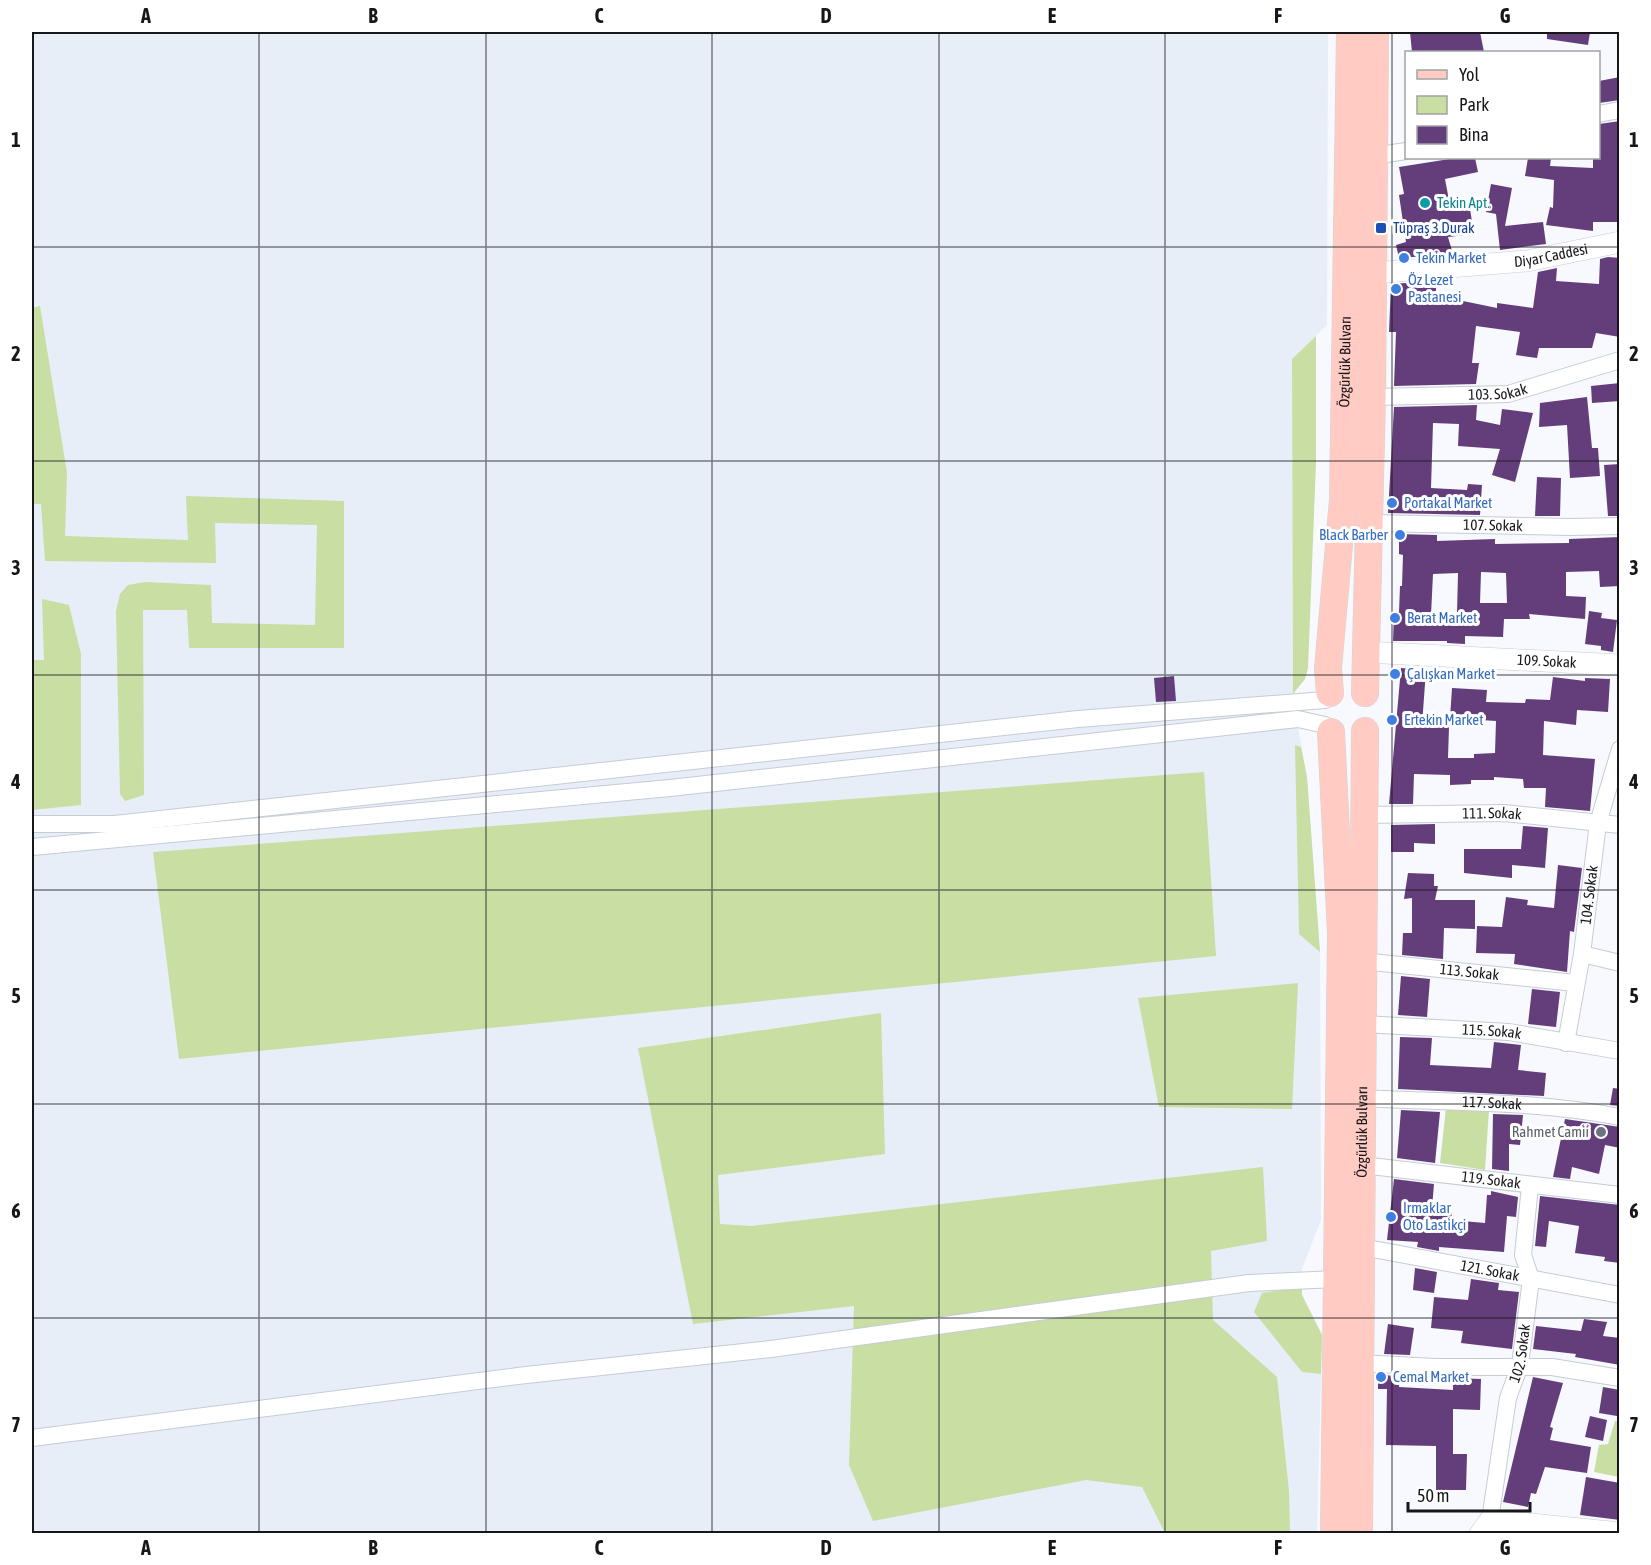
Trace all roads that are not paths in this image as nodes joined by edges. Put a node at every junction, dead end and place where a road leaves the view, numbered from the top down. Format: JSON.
{"nodes":[{"id":1,"x":1350,"y":32,"type":"edge"},
{"id":2,"x":1375,"y":32,"type":"edge"},
{"id":3,"x":1620,"y":110,"type":"edge"},
{"id":4,"x":1600,"y":114,"type":"edge"},
{"id":5,"x":1405,"y":151,"type":"edge"},
{"id":6,"x":1373,"y":156,"type":"junction"},
{"id":7,"x":1620,"y":242,"type":"edge"},
{"id":8,"x":1374,"y":273,"type":"junction"},
{"id":9,"x":1620,"y":360,"type":"edge"},
{"id":10,"x":1372,"y":397,"type":"junction"},
{"id":11,"x":1369,"y":524,"type":"junction"},
{"id":12,"x":1620,"y":526,"type":"edge"},
{"id":13,"x":1365,"y":652,"type":"junction"},
{"id":14,"x":1620,"y":665,"type":"edge"},
{"id":15,"x":1365,"y":693,"type":"junction"},
{"id":16,"x":1328,"y":713,"type":"junction"},
{"id":17,"x":1365,"y":731,"type":"junction"},
{"id":18,"x":1620,"y":749,"type":"edge"},
{"id":19,"x":1363,"y":815,"type":"junction"},
{"id":20,"x":1598,"y":823,"type":"junction"},
{"id":21,"x":32,"y":824,"type":"edge"},
{"id":22,"x":1620,"y":825,"type":"edge"},
{"id":23,"x":32,"y":847,"type":"edge"},
{"id":24,"x":1582,"y":954,"type":"junction"},
{"id":25,"x":1362,"y":961,"type":"junction"},
{"id":26,"x":1620,"y":963,"type":"edge"},
{"id":27,"x":1575,"y":983,"type":"junction"},
{"id":28,"x":1363,"y":1024,"type":"junction"},
{"id":29,"x":1566,"y":1043,"type":"junction"},
{"id":30,"x":1620,"y":1051,"type":"edge"},
{"id":31,"x":1363,"y":1098,"type":"junction"},
{"id":32,"x":1620,"y":1118,"type":"edge"},
{"id":33,"x":1362,"y":1165,"type":"junction"},
{"id":34,"x":1530,"y":1186,"type":"junction"},
{"id":35,"x":1620,"y":1195,"type":"edge"},
{"id":36,"x":1362,"y":1247,"type":"junction"},
{"id":37,"x":1337,"y":1279,"type":"junction"},
{"id":38,"x":1531,"y":1280,"type":"junction"},
{"id":39,"x":1620,"y":1295,"type":"edge"},
{"id":40,"x":1359,"y":1363,"type":"junction"},
{"id":41,"x":1520,"y":1365,"type":"junction"},
{"id":42,"x":1620,"y":1378,"type":"edge"},
{"id":43,"x":32,"y":1438,"type":"edge"},
{"id":44,"x":1351,"y":1515,"type":"edge"},
{"id":45,"x":1485,"y":1527,"type":"edge"},
{"id":46,"x":1334,"y":1533,"type":"edge"},
{"id":47,"x":1620,"y":1533,"type":"edge"}],
"edges":[{"from":1,"to":16,"type":"main road","name":"Özgürlük Bulvarı"},
{"from":2,"to":6,"type":"main road","name":"Özgürlük Bulvarı"},
{"from":3,"to":4,"type":"street"},
{"from":5,"to":6,"type":"street"},
{"from":6,"to":8,"type":"main road","name":"Özgürlük Bulvarı"},
{"from":7,"to":8,"type":"street","name":"Diyar Caddesi"},
{"from":8,"to":10,"type":"main road","name":"Özgürlük Bulvarı"},
{"from":9,"to":10,"type":"street","name":"103. Sokak"},
{"from":10,"to":11,"type":"main road","name":"Özgürlük Bulvarı"},
{"from":11,"to":12,"type":"street","name":"107. Sokak"},
{"from":11,"to":13,"type":"main road","name":"Özgürlük Bulvarı"},
{"from":13,"to":14,"type":"street","name":"109. Sokak"},
{"from":13,"to":15,"type":"main road","name":"Özgürlük Bulvarı"},
{"from":15,"to":16,"type":"main road"},
{"from":15,"to":17,"type":"main road"},
{"from":16,"to":17,"type":"main road"},
{"from":16,"to":21,"type":"street"},
{"from":16,"to":23,"type":"street"},
{"from":16,"to":37,"type":"main road","name":"Özgürlük Bulvarı"},
{"from":17,"to":19,"type":"main road","name":"Özgürlük Bulvarı"},
{"from":18,"to":20,"type":"street","name":"104. Sokak"},
{"from":19,"to":20,"type":"street","name":"111. Sokak"},
{"from":19,"to":25,"type":"main road","name":"Özgürlük Bulvarı"},
{"from":20,"to":22,"type":"street","name":"111. Sokak"},
{"from":20,"to":24,"type":"street","name":"104. Sokak"},
{"from":24,"to":26,"type":"street"},
{"from":24,"to":27,"type":"street","name":"104. Sokak"},
{"from":25,"to":27,"type":"street","name":"113. Sokak"},
{"from":25,"to":28,"type":"main road","name":"Özgürlük Bulvarı"},
{"from":27,"to":29,"type":"street","name":"104. Sokak"},
{"from":28,"to":29,"type":"street","name":"115. Sokak"},
{"from":28,"to":31,"type":"main road","name":"Özgürlük Bulvarı"},
{"from":29,"to":30,"type":"street","name":"115. Sokak"},
{"from":31,"to":32,"type":"street","name":"117. Sokak"},
{"from":31,"to":33,"type":"main road","name":"Özgürlük Bulvarı"},
{"from":33,"to":34,"type":"street","name":"119. Sokak"},
{"from":33,"to":36,"type":"main road","name":"Özgürlük Bulvarı"},
{"from":34,"to":35,"type":"street","name":"119. Sokak"},
{"from":34,"to":38,"type":"street","name":"102. Sokak"},
{"from":36,"to":38,"type":"street","name":"121. Sokak"},
{"from":36,"to":40,"type":"main road","name":"Özgürlük Bulvarı"},
{"from":37,"to":43,"type":"street"},
{"from":37,"to":44,"type":"main road","name":"Özgürlük Bulvarı"},
{"from":38,"to":39,"type":"street","name":"121. Sokak"},
{"from":38,"to":41,"type":"street","name":"102. Sokak"},
{"from":40,"to":41,"type":"street"},
{"from":40,"to":44,"type":"main road","name":"Özgürlük Bulvarı"},
{"from":41,"to":42,"type":"street"},
{"from":41,"to":45,"type":"street","name":"102. Sokak"},
{"from":44,"to":46,"type":"main road","name":"Özgürlük Bulvarı"},
{"from":45,"to":47,"type":"street"}]}
